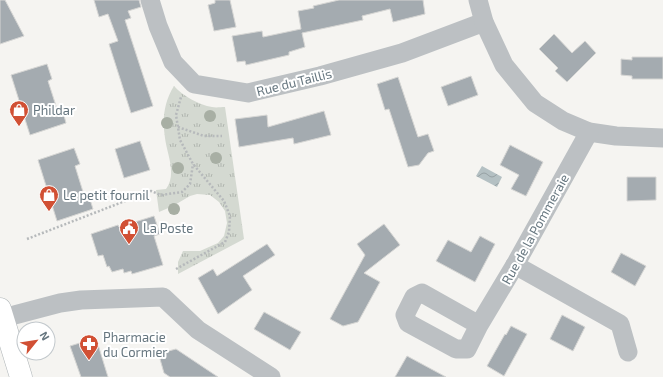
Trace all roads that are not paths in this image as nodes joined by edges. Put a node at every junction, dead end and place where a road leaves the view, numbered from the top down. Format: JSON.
{"nodes":[{"id":1,"x":150,"y":0,"type":"edge"},
{"id":2,"x":478,"y":0,"type":"edge"},
{"id":3,"x":484,"y":22,"type":"junction"},
{"id":4,"x":589,"y":132,"type":"junction"},
{"id":5,"x":663,"y":138,"type":"edge"},
{"id":6,"x":515,"y":265,"type":"junction"},
{"id":7,"x":2,"y":314,"type":"edge"},
{"id":8,"x":479,"y":325,"type":"dead end"},
{"id":9,"x":628,"y":352,"type":"dead end"},
{"id":10,"x":21,"y":377,"type":"edge"},
{"id":11,"x":271,"y":377,"type":"edge"}],
"edges":[{"from":1,"to":3,"type":"street","name":"Rue du Taillis"},
{"from":2,"to":3,"type":"street"},
{"from":3,"to":4,"type":"street"},
{"from":4,"to":5,"type":"street"},
{"from":4,"to":6,"type":"street","name":"Rue de la Pommeraie"},
{"from":6,"to":8,"type":"street","name":"Rue de la Pommeraie"},
{"from":6,"to":9,"type":"street"},
{"from":7,"to":10,"type":"main road"},
{"from":7,"to":11,"type":"street"}]}
